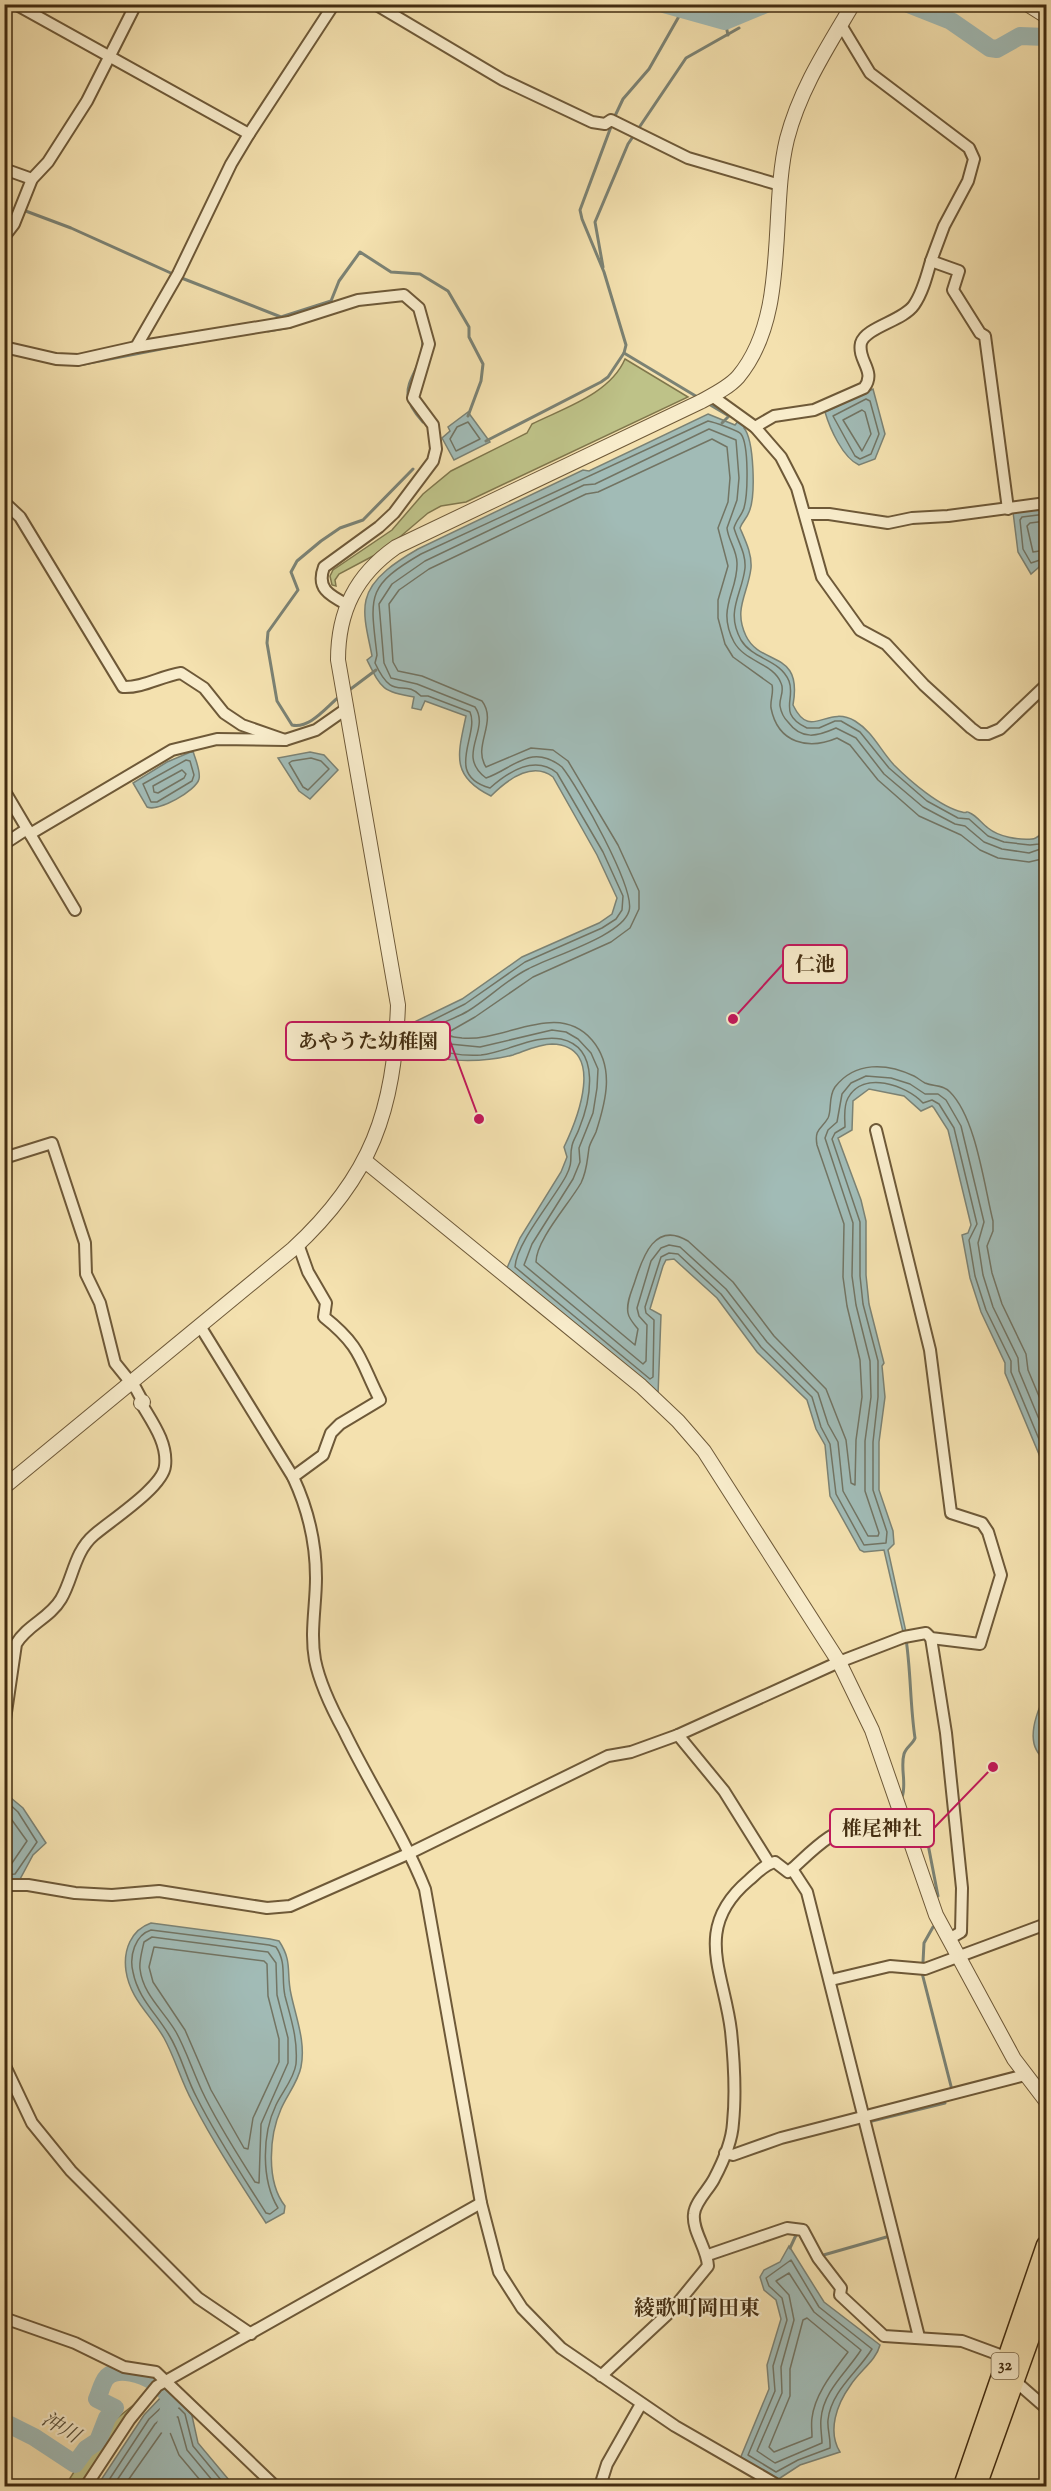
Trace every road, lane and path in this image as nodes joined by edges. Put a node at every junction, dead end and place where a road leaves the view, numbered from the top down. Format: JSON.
{"nodes":[{"id":1,"x":15,"y":4,"type":"edge"},
{"id":2,"x":136,"y":4,"type":"edge"},
{"id":3,"x":334,"y":4,"type":"edge"},
{"id":4,"x":375,"y":4,"type":"edge"},
{"id":5,"x":1027,"y":4,"type":"edge"},
{"id":6,"x":852,"y":6,"type":"edge"},
{"id":7,"x":1047,"y":16,"type":"edge"},
{"id":8,"x":841,"y":25,"type":"junction"},
{"id":9,"x":107,"y":58,"type":"junction"},
{"id":10,"x":249,"y":134,"type":"junction"},
{"id":11,"x":4,"y":169,"type":"edge"},
{"id":12,"x":32,"y":179,"type":"junction"},
{"id":13,"x":780,"y":184,"type":"junction"},
{"id":14,"x":4,"y":237,"type":"edge"},
{"id":15,"x":931,"y":261,"type":"junction"},
{"id":16,"x":4,"y":347,"type":"edge"},
{"id":17,"x":136,"y":347,"type":"junction"},
{"id":18,"x":706,"y":399,"type":"junction"},
{"id":19,"x":755,"y":427,"type":"junction"},
{"id":20,"x":4,"y":502,"type":"edge"},
{"id":21,"x":1047,"y":503,"type":"edge"},
{"id":22,"x":1008,"y":509,"type":"junction"},
{"id":23,"x":806,"y":514,"type":"junction"},
{"id":24,"x":346,"y":604,"type":"junction"},
{"id":25,"x":1047,"y":685,"type":"edge"},
{"id":26,"x":345,"y":706,"type":"junction"},
{"id":27,"x":285,"y":740,"type":"junction"},
{"id":28,"x":4,"y":790,"type":"edge"},
{"id":29,"x":29,"y":832,"type":"junction"},
{"id":30,"x":4,"y":844,"type":"edge"},
{"id":31,"x":75,"y":909,"type":"dead end"},
{"id":32,"x":876,"y":1130,"type":"dead end"},
{"id":33,"x":4,"y":1158,"type":"edge"},
{"id":34,"x":365,"y":1161,"type":"junction"},
{"id":35,"x":298,"y":1244,"type":"junction"},
{"id":36,"x":200,"y":1326,"type":"junction"},
{"id":37,"x":131,"y":1385,"type":"junction"},
{"id":38,"x":293,"y":1477,"type":"junction"},
{"id":39,"x":4,"y":1487,"type":"edge"},
{"id":40,"x":931,"y":1638,"type":"junction"},
{"id":41,"x":839,"y":1662,"type":"junction"},
{"id":42,"x":4,"y":1726,"type":"edge"},
{"id":43,"x":678,"y":1735,"type":"junction"},
{"id":44,"x":902,"y":1818,"type":"junction"},
{"id":45,"x":410,"y":1853,"type":"junction"},
{"id":46,"x":769,"y":1863,"type":"junction"},
{"id":47,"x":792,"y":1869,"type":"junction"},
{"id":48,"x":4,"y":1885,"type":"edge"},
{"id":49,"x":1047,"y":1924,"type":"edge"},
{"id":50,"x":949,"y":1939,"type":"junction"},
{"id":51,"x":959,"y":1959,"type":"junction"},
{"id":52,"x":831,"y":1980,"type":"junction"},
{"id":53,"x":4,"y":2064,"type":"edge"},
{"id":54,"x":1025,"y":2075,"type":"junction"},
{"id":55,"x":1047,"y":2101,"type":"edge"},
{"id":56,"x":864,"y":2117,"type":"junction"},
{"id":57,"x":725,"y":2153,"type":"junction"},
{"id":58,"x":481,"y":2203,"type":"junction"},
{"id":59,"x":1047,"y":2245,"type":"edge"},
{"id":60,"x":708,"y":2255,"type":"junction"},
{"id":61,"x":1047,"y":2293,"type":"edge"},
{"id":62,"x":4,"y":2318,"type":"edge"},
{"id":63,"x":250,"y":2334,"type":"junction"},
{"id":64,"x":920,"y":2337,"type":"junction"},
{"id":65,"x":1008,"y":2358,"type":"junction"},
{"id":66,"x":601,"y":2376,"type":"junction"},
{"id":67,"x":1014,"y":2380,"type":"junction"},
{"id":68,"x":165,"y":2381,"type":"junction"},
{"id":69,"x":641,"y":2404,"type":"junction"},
{"id":70,"x":1047,"y":2409,"type":"edge"},
{"id":71,"x":86,"y":2487,"type":"edge"},
{"id":72,"x":275,"y":2487,"type":"edge"},
{"id":73,"x":600,"y":2487,"type":"edge"},
{"id":74,"x":779,"y":2487,"type":"edge"},
{"id":75,"x":963,"y":2487,"type":"edge"},
{"id":76,"x":977,"y":2487,"type":"edge"}],
"edges":[{"from":1,"to":9,"type":"street"},
{"from":2,"to":9,"type":"street"},
{"from":3,"to":10,"type":"street"},
{"from":4,"to":13,"type":"street"},
{"from":5,"to":7,"type":"street"},
{"from":6,"to":8,"type":"street"},
{"from":8,"to":13,"type":"street"},
{"from":8,"to":15,"type":"street"},
{"from":9,"to":10,"type":"street"},
{"from":9,"to":12,"type":"street"},
{"from":10,"to":17,"type":"street"},
{"from":11,"to":12,"type":"street"},
{"from":12,"to":14,"type":"street"},
{"from":13,"to":18,"type":"street"},
{"from":15,"to":19,"type":"street"},
{"from":15,"to":22,"type":"street"},
{"from":16,"to":17,"type":"street"},
{"from":17,"to":24,"type":"street"},
{"from":18,"to":19,"type":"street"},
{"from":18,"to":24,"type":"street"},
{"from":19,"to":23,"type":"street"},
{"from":20,"to":27,"type":"street"},
{"from":21,"to":22,"type":"street"},
{"from":22,"to":23,"type":"street"},
{"from":23,"to":25,"type":"street"},
{"from":24,"to":26,"type":"street"},
{"from":26,"to":27,"type":"street"},
{"from":26,"to":34,"type":"street"},
{"from":27,"to":29,"type":"street"},
{"from":28,"to":29,"type":"street"},
{"from":29,"to":30,"type":"street"},
{"from":29,"to":31,"type":"street"},
{"from":32,"to":40,"type":"street"},
{"from":33,"to":37,"type":"street"},
{"from":34,"to":35,"type":"street"},
{"from":34,"to":41,"type":"street"},
{"from":35,"to":36,"type":"street"},
{"from":35,"to":38,"type":"street"},
{"from":36,"to":37,"type":"street"},
{"from":36,"to":38,"type":"street"},
{"from":37,"to":39,"type":"street"},
{"from":37,"to":42,"type":"street"},
{"from":38,"to":45,"type":"street"},
{"from":40,"to":41,"type":"street"},
{"from":40,"to":50,"type":"street"},
{"from":41,"to":43,"type":"street"},
{"from":41,"to":44,"type":"street"},
{"from":43,"to":45,"type":"street"},
{"from":43,"to":46,"type":"street"},
{"from":44,"to":47,"type":"street"},
{"from":44,"to":50,"type":"street"},
{"from":45,"to":48,"type":"street"},
{"from":45,"to":58,"type":"street"},
{"from":46,"to":47,"type":"street"},
{"from":46,"to":57,"type":"street"},
{"from":47,"to":52,"type":"street"},
{"from":49,"to":51,"type":"street"},
{"from":50,"to":51,"type":"street"},
{"from":51,"to":52,"type":"street"},
{"from":51,"to":54,"type":"street"},
{"from":52,"to":56,"type":"street"},
{"from":53,"to":63,"type":"street"},
{"from":54,"to":55,"type":"street"},
{"from":54,"to":56,"type":"street"},
{"from":56,"to":57,"type":"street"},
{"from":56,"to":64,"type":"street"},
{"from":57,"to":60,"type":"street"},
{"from":58,"to":63,"type":"street"},
{"from":58,"to":66,"type":"street"},
{"from":59,"to":65,"type":"highway","number":"32"},
{"from":60,"to":64,"type":"street"},
{"from":60,"to":66,"type":"street"},
{"from":61,"to":67,"type":"highway","number":"32"},
{"from":62,"to":68,"type":"street"},
{"from":63,"to":68,"type":"street"},
{"from":64,"to":65,"type":"street"},
{"from":65,"to":75,"type":"highway","number":"32"},
{"from":66,"to":69,"type":"street"},
{"from":67,"to":70,"type":"street"},
{"from":67,"to":76,"type":"highway","number":"32"},
{"from":68,"to":71,"type":"street"},
{"from":68,"to":72,"type":"street"},
{"from":69,"to":73,"type":"street"},
{"from":69,"to":74,"type":"street"}]}
